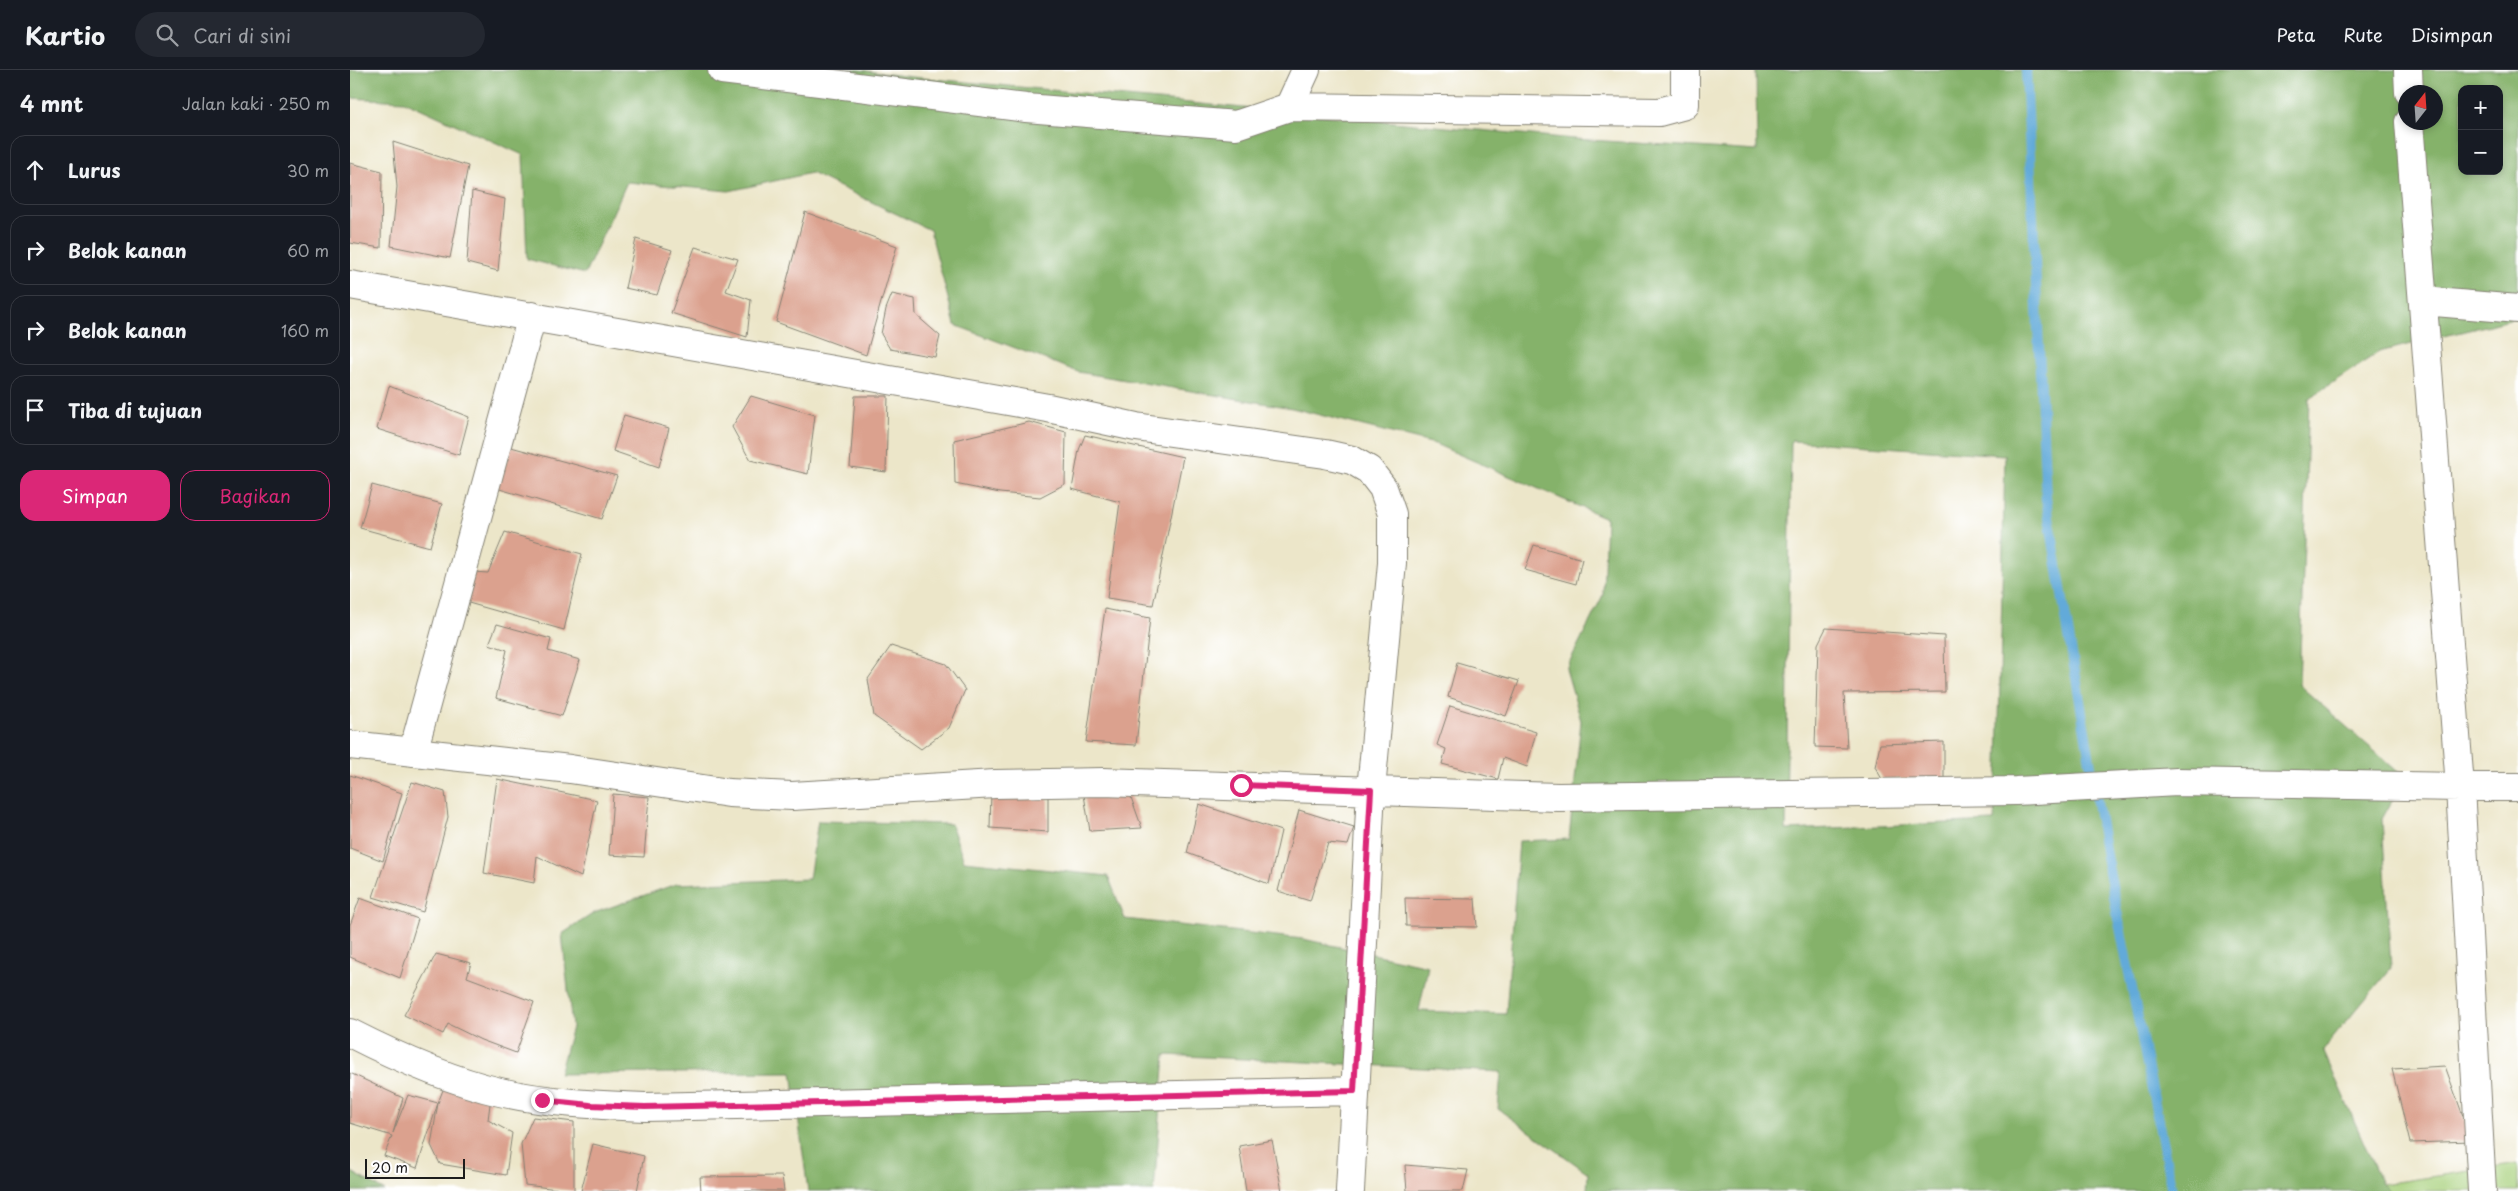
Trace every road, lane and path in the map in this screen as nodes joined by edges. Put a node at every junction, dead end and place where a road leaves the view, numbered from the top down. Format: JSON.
{"nodes":[{"id":1,"x":722,"y":70,"type":"edge"},
{"id":2,"x":1306,"y":70,"type":"edge"},
{"id":3,"x":1686,"y":70,"type":"edge"},
{"id":4,"x":2408,"y":70,"type":"edge"},
{"id":5,"x":2409,"y":85,"type":"edge"},
{"id":6,"x":1289,"y":107,"type":"junction"},
{"id":7,"x":2410,"y":130,"type":"edge"},
{"id":8,"x":350,"y":285,"type":"edge"},
{"id":9,"x":2423,"y":301,"type":"junction"},
{"id":10,"x":2518,"y":309,"type":"edge"},
{"id":11,"x":532,"y":316,"type":"junction"},
{"id":12,"x":350,"y":745,"type":"edge"},
{"id":13,"x":413,"y":752,"type":"junction"},
{"id":14,"x":2460,"y":787,"type":"junction"},
{"id":15,"x":2518,"y":787,"type":"edge"},
{"id":16,"x":1371,"y":790,"type":"junction"},
{"id":17,"x":350,"y":1033,"type":"edge"},
{"id":18,"x":1354,"y":1091,"type":"junction"},
{"id":19,"x":1350,"y":1191,"type":"edge"},
{"id":20,"x":2482,"y":1191,"type":"edge"}],
"edges":[{"from":1,"to":6,"type":"street"},
{"from":2,"to":6,"type":"street"},
{"from":3,"to":6,"type":"street"},
{"from":4,"to":5,"type":"street"},
{"from":7,"to":9,"type":"street"},
{"from":8,"to":11,"type":"street"},
{"from":9,"to":10,"type":"street"},
{"from":9,"to":14,"type":"street"},
{"from":11,"to":13,"type":"street"},
{"from":11,"to":16,"type":"street"},
{"from":12,"to":13,"type":"street"},
{"from":13,"to":16,"type":"street"},
{"from":14,"to":15,"type":"street"},
{"from":14,"to":16,"type":"street"},
{"from":14,"to":20,"type":"street"},
{"from":16,"to":18,"type":"street"},
{"from":17,"to":18,"type":"street"},
{"from":18,"to":19,"type":"street"}]}
